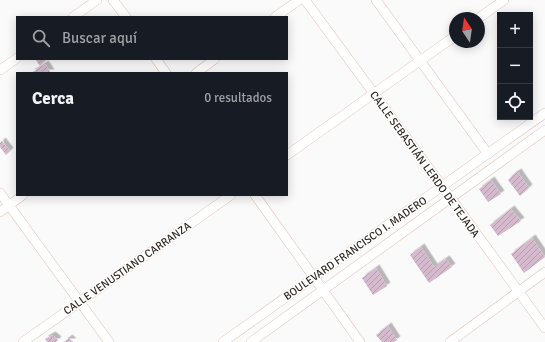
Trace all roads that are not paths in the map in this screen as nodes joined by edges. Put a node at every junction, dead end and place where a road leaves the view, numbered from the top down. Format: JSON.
{"nodes":[{"id":1,"x":97,"y":0,"type":"edge"},
{"id":2,"x":113,"y":0,"type":"edge"},
{"id":3,"x":298,"y":0,"type":"edge"},
{"id":4,"x":304,"y":0,"type":"edge"},
{"id":5,"x":376,"y":0,"type":"edge"},
{"id":6,"x":504,"y":0,"type":"edge"},
{"id":7,"x":485,"y":14,"type":"edge"},
{"id":8,"x":74,"y":16,"type":"edge"},
{"id":9,"x":125,"y":16,"type":"edge"},
{"id":10,"x":275,"y":16,"type":"edge"},
{"id":11,"x":449,"y":40,"type":"edge"},
{"id":12,"x":16,"y":59,"type":"edge"},
{"id":13,"x":157,"y":60,"type":"edge"},
{"id":14,"x":214,"y":60,"type":"edge"},
{"id":15,"x":420,"y":61,"type":"junction"},
{"id":16,"x":0,"y":70,"type":"edge"},
{"id":17,"x":165,"y":72,"type":"edge"},
{"id":18,"x":197,"y":72,"type":"edge"},
{"id":19,"x":374,"y":94,"type":"junction"},
{"id":20,"x":545,"y":113,"type":"edge"},
{"id":21,"x":545,"y":130,"type":"edge"},
{"id":22,"x":288,"y":154,"type":"edge"},
{"id":23,"x":488,"y":154,"type":"junction"},
{"id":24,"x":442,"y":186,"type":"junction"},
{"id":25,"x":0,"y":193,"type":"edge"},
{"id":26,"x":21,"y":196,"type":"edge"},
{"id":27,"x":230,"y":196,"type":"edge"},
{"id":28,"x":255,"y":196,"type":"edge"},
{"id":29,"x":451,"y":198,"type":"junction"},
{"id":30,"x":4,"y":206,"type":"edge"},
{"id":31,"x":0,"y":212,"type":"edge"},
{"id":32,"x":545,"y":272,"type":"edge"},
{"id":33,"x":314,"y":277,"type":"junction"},
{"id":34,"x":324,"y":290,"type":"junction"},
{"id":35,"x":518,"y":291,"type":"junction"},
{"id":36,"x":80,"y":301,"type":"junction"},
{"id":37,"x":545,"y":328,"type":"edge"},
{"id":38,"x":23,"y":342,"type":"edge"},
{"id":39,"x":109,"y":342,"type":"edge"},
{"id":40,"x":223,"y":342,"type":"edge"},
{"id":41,"x":251,"y":342,"type":"edge"},
{"id":42,"x":360,"y":342,"type":"edge"},
{"id":43,"x":450,"y":342,"type":"edge"}],
"edges":[{"from":1,"to":8,"type":"street"},
{"from":2,"to":9,"type":"street"},
{"from":3,"to":10,"type":"street"},
{"from":4,"to":19,"type":"street","name":"CALLE SEBASTIÁN LERDO DE TEJADA"},
{"from":5,"to":15,"type":"street"},
{"from":6,"to":7,"type":"street"},
{"from":11,"to":15,"type":"street"},
{"from":12,"to":16,"type":"street"},
{"from":13,"to":17,"type":"street"},
{"from":14,"to":18,"type":"street"},
{"from":15,"to":19,"type":"street"},
{"from":15,"to":23,"type":"street"},
{"from":19,"to":22,"type":"street"},
{"from":19,"to":24,"type":"street","name":"CALLE SEBASTIÁN LERDO DE TEJADA"},
{"from":20,"to":23,"type":"street","name":"BOULEVARD FRANCISCO I. MADERO"},
{"from":21,"to":29,"type":"street","name":"BOULEVARD FRANCISCO I. MADERO"},
{"from":23,"to":24,"type":"street","name":"BOULEVARD FRANCISCO I. MADERO"},
{"from":24,"to":29,"type":"street","name":"CALLE SEBASTIÁN LERDO DE TEJADA"},
{"from":24,"to":33,"type":"street","name":"BOULEVARD FRANCISCO I. MADERO"},
{"from":25,"to":30,"type":"street"},
{"from":26,"to":30,"type":"street"},
{"from":27,"to":36,"type":"street","name":"CALLE VENUSTIANO CARRANZA"},
{"from":28,"to":33,"type":"street"},
{"from":29,"to":34,"type":"street","name":"BOULEVARD FRANCISCO I. MADERO"},
{"from":29,"to":35,"type":"street","name":"CALLE SEBASTIÁN LERDO DE TEJADA"},
{"from":30,"to":31,"type":"street"},
{"from":30,"to":36,"type":"street"},
{"from":32,"to":35,"type":"street"},
{"from":33,"to":34,"type":"street"},
{"from":33,"to":40,"type":"street","name":"BOULEVARD FRANCISCO I. MADERO"},
{"from":34,"to":41,"type":"street","name":"BOULEVARD FRANCISCO I. MADERO"},
{"from":34,"to":42,"type":"street"},
{"from":35,"to":37,"type":"street","name":"CALLE SEBASTIÁN LERDO DE TEJADA"},
{"from":35,"to":43,"type":"street"},
{"from":36,"to":38,"type":"street","name":"CALLE VENUSTIANO CARRANZA"},
{"from":36,"to":39,"type":"street"}]}
